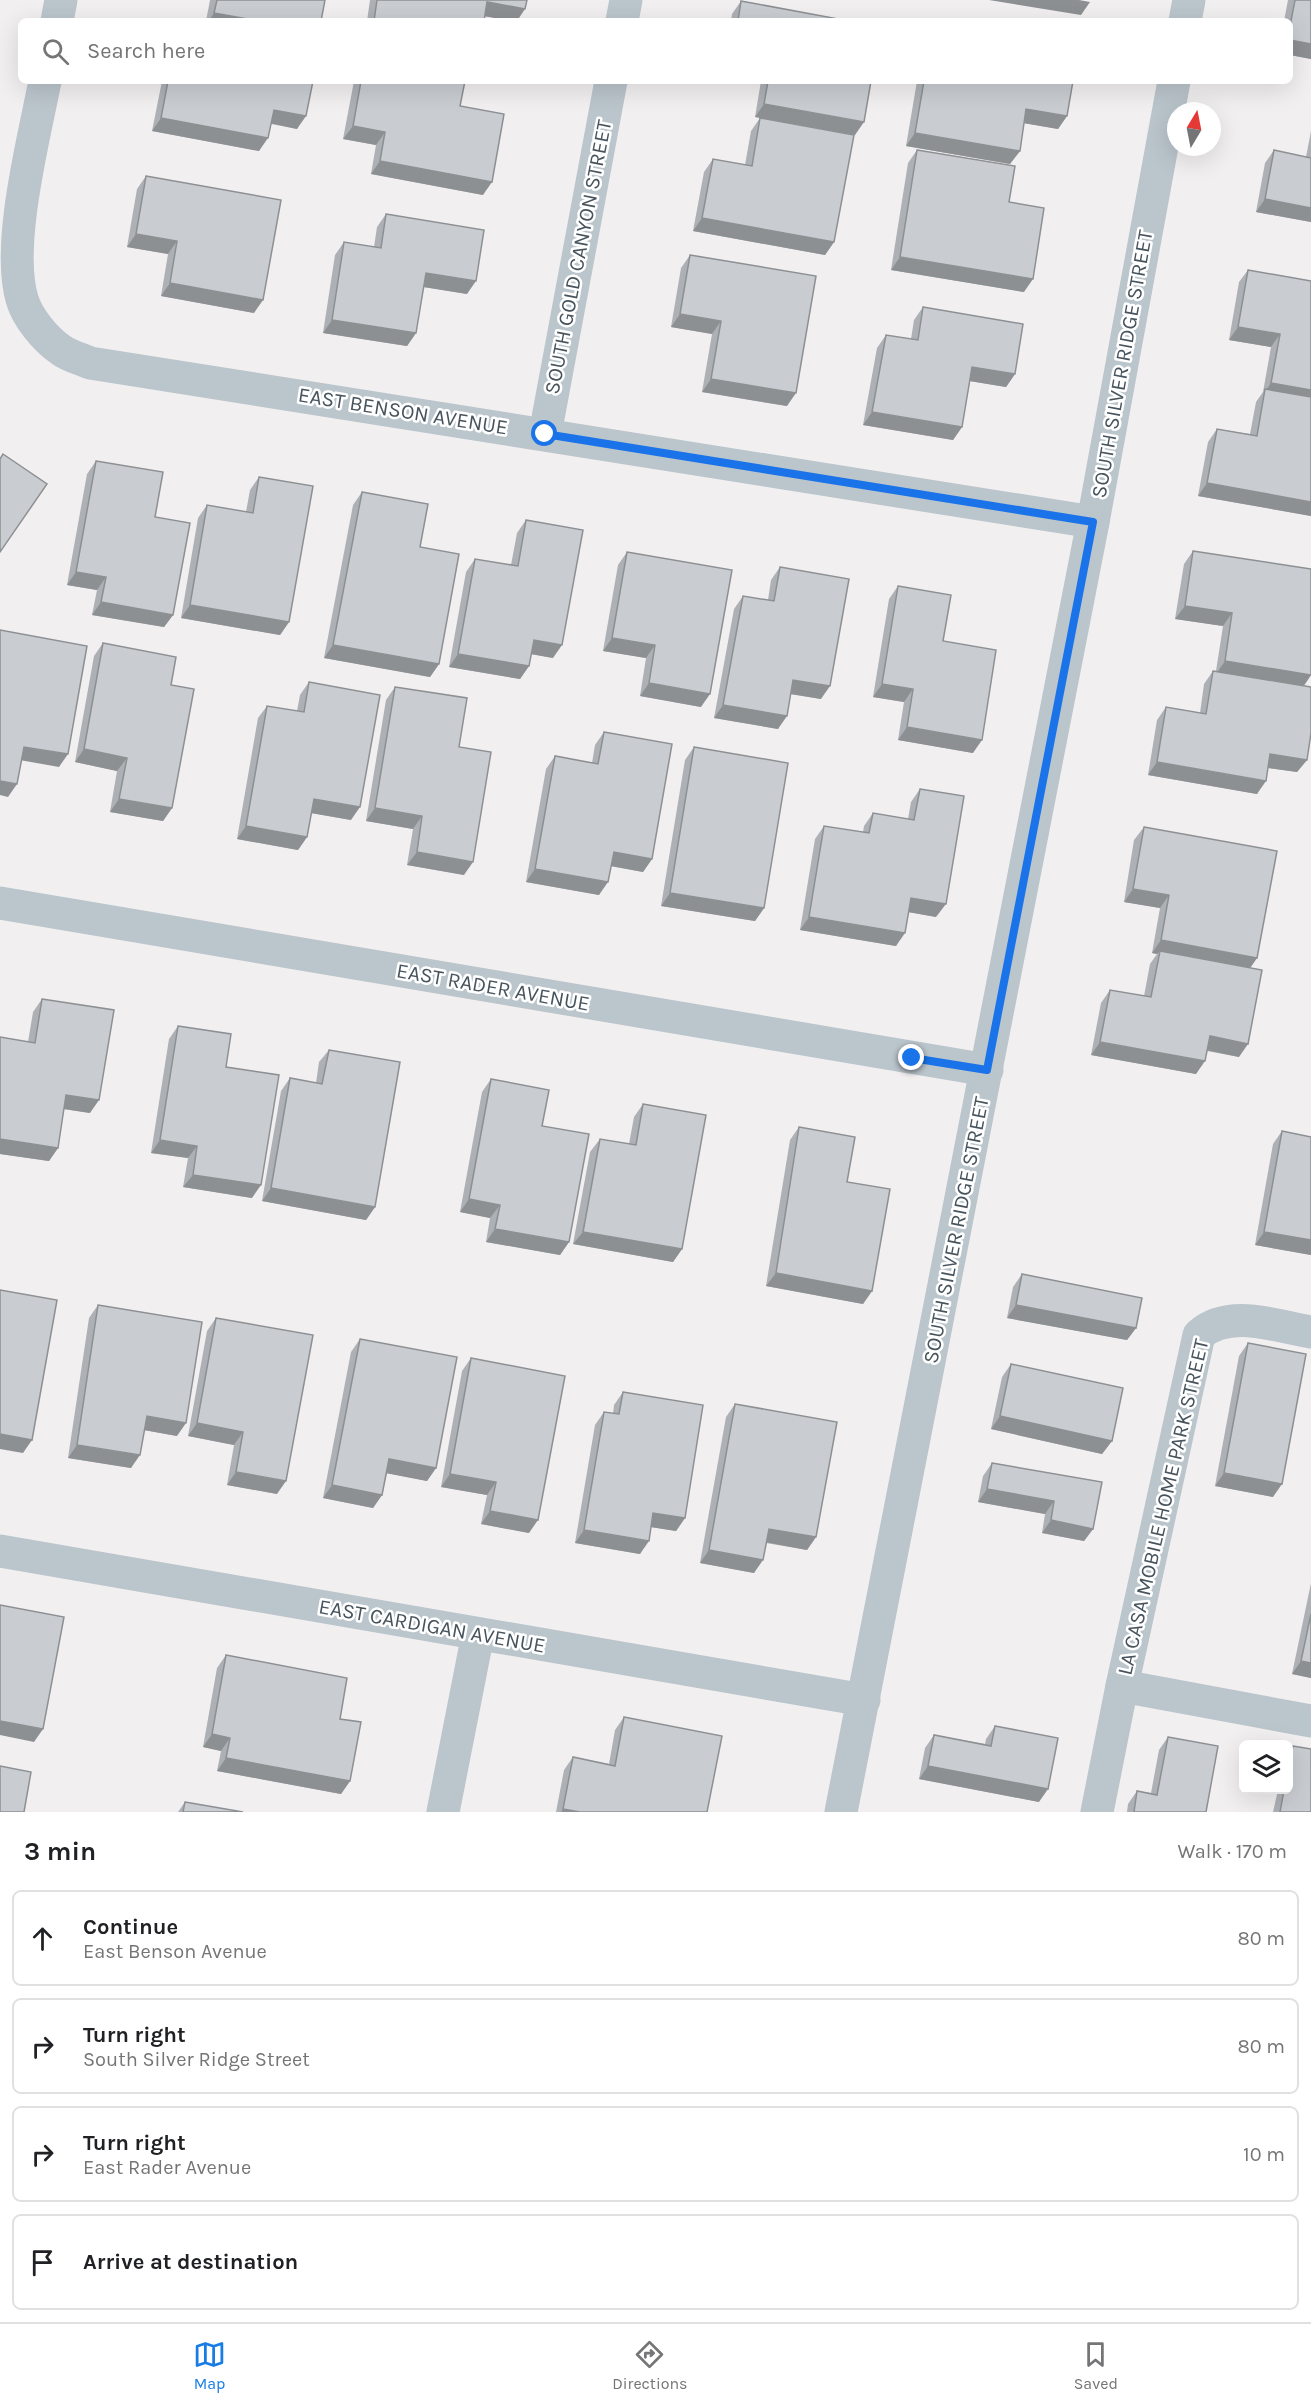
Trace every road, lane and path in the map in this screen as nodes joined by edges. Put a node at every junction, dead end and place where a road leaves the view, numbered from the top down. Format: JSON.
{"nodes":[{"id":1,"x":61,"y":0,"type":"edge"},
{"id":2,"x":626,"y":0,"type":"edge"},
{"id":3,"x":1189,"y":0,"type":"edge"},
{"id":4,"x":58,"y":18,"type":"edge"},
{"id":5,"x":623,"y":18,"type":"edge"},
{"id":6,"x":1186,"y":18,"type":"edge"},
{"id":7,"x":44,"y":84,"type":"edge"},
{"id":8,"x":609,"y":84,"type":"edge"},
{"id":9,"x":1173,"y":84,"type":"edge"},
{"id":10,"x":545,"y":434,"type":"junction"},
{"id":11,"x":1093,"y":522,"type":"junction"},
{"id":12,"x":0,"y":903,"type":"edge"},
{"id":13,"x":987,"y":1070,"type":"junction"},
{"id":14,"x":1311,"y":1332,"type":"edge"},
{"id":15,"x":0,"y":1551,"type":"edge"},
{"id":16,"x":478,"y":1634,"type":"junction"},
{"id":17,"x":1122,"y":1686,"type":"junction"},
{"id":18,"x":864,"y":1700,"type":"junction"},
{"id":19,"x":1311,"y":1721,"type":"edge"},
{"id":20,"x":443,"y":1812,"type":"edge"},
{"id":21,"x":841,"y":1812,"type":"edge"},
{"id":22,"x":1097,"y":1812,"type":"edge"}],
"edges":[{"from":1,"to":4,"type":"street"},
{"from":2,"to":5,"type":"street"},
{"from":3,"to":6,"type":"street"},
{"from":7,"to":10,"type":"street","name":"EAST BENSON AVENUE"},
{"from":8,"to":10,"type":"street","name":"SOUTH GOLD CANYON STREET"},
{"from":9,"to":11,"type":"street","name":"SOUTH SILVER RIDGE STREET"},
{"from":10,"to":11,"type":"street","name":"EAST BENSON AVENUE"},
{"from":11,"to":13,"type":"street","name":"SOUTH SILVER RIDGE STREET"},
{"from":12,"to":13,"type":"street","name":"EAST RADER AVENUE"},
{"from":13,"to":18,"type":"street","name":"SOUTH SILVER RIDGE STREET"},
{"from":14,"to":17,"type":"street","name":"LA CASA MOBILE HOME PARK STREET"},
{"from":15,"to":16,"type":"street","name":"EAST CARDIGAN AVENUE"},
{"from":16,"to":18,"type":"street","name":"EAST CARDIGAN AVENUE"},
{"from":16,"to":20,"type":"street"},
{"from":17,"to":19,"type":"street"},
{"from":17,"to":22,"type":"street"},
{"from":18,"to":21,"type":"street","name":"SOUTH SILVER RIDGE STREET"}]}
